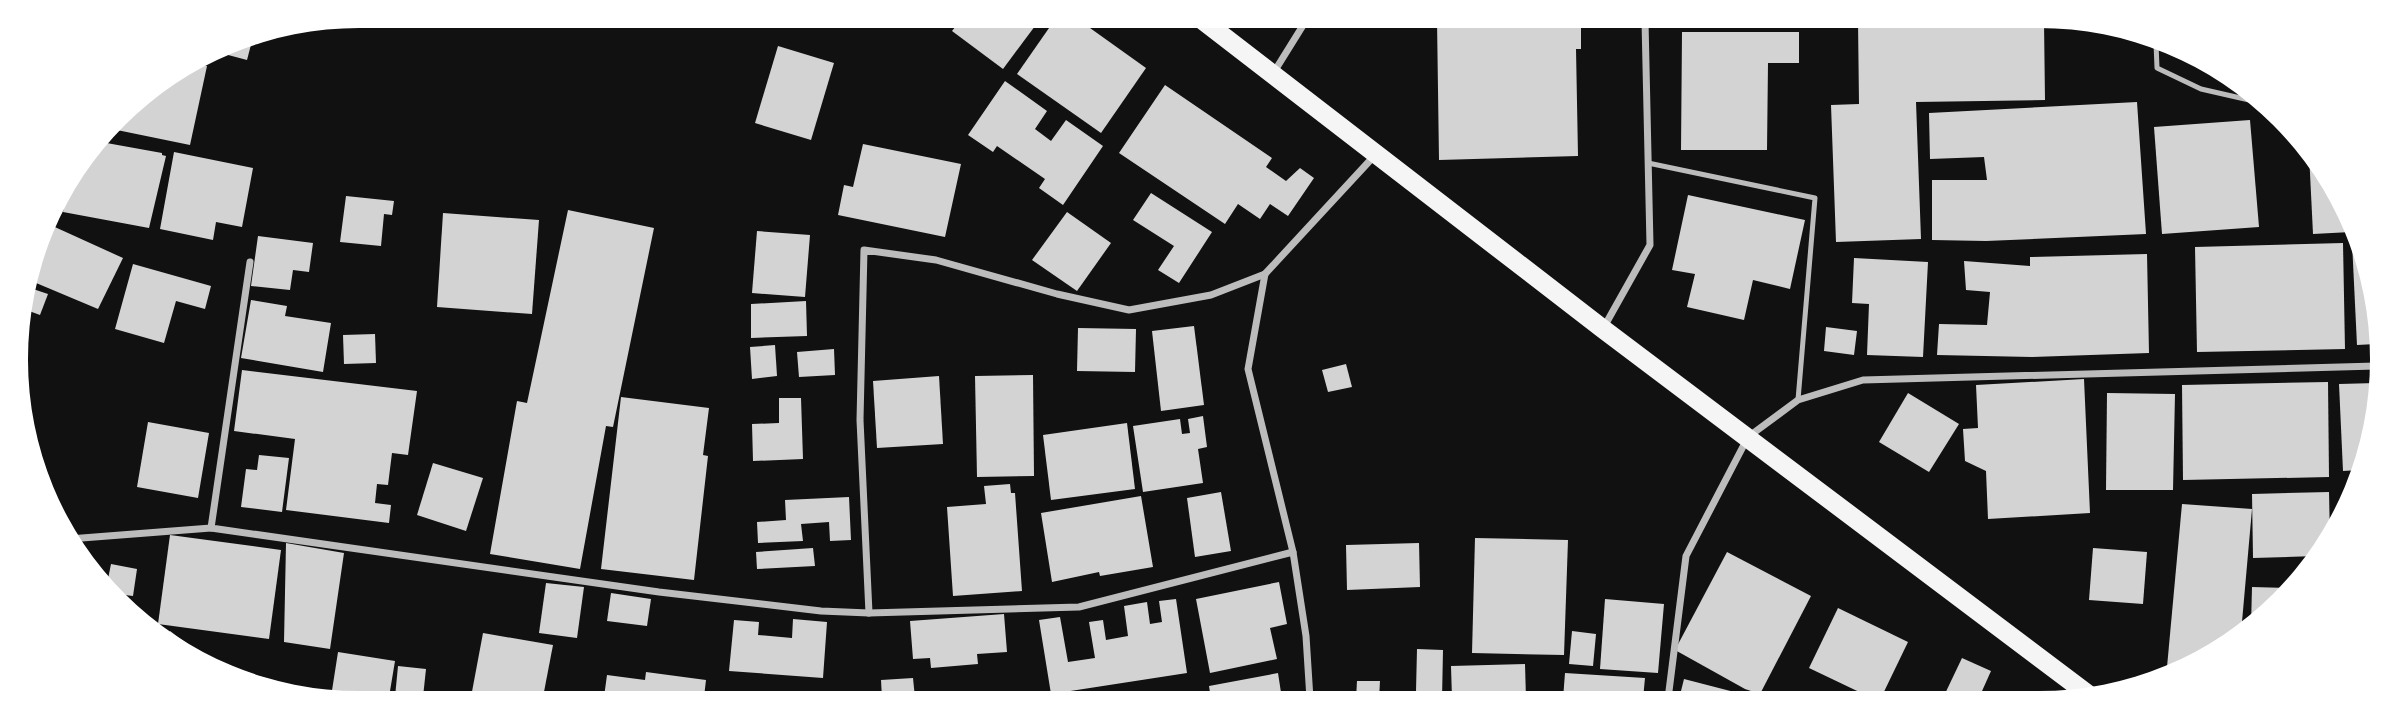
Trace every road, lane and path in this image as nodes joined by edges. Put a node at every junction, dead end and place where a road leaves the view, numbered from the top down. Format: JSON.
{"nodes":[{"id":1,"x":1213,"y":28,"type":"edge"},
{"id":2,"x":1301,"y":28,"type":"edge"},
{"id":3,"x":1645,"y":28,"type":"edge"},
{"id":4,"x":2156,"y":50,"type":"edge"},
{"id":5,"x":1272,"y":74,"type":"junction"},
{"id":6,"x":2242,"y":98,"type":"edge"},
{"id":7,"x":1376,"y":153,"type":"junction"},
{"id":8,"x":1648,"y":163,"type":"junction"},
{"id":9,"x":250,"y":262,"type":"dead end"},
{"id":10,"x":1265,"y":274,"type":"junction"},
{"id":11,"x":1603,"y":329,"type":"junction"},
{"id":12,"x":2370,"y":366,"type":"edge"},
{"id":13,"x":1798,"y":400,"type":"junction"},
{"id":14,"x":1748,"y":438,"type":"junction"},
{"id":15,"x":211,"y":527,"type":"junction"},
{"id":16,"x":80,"y":538,"type":"edge"},
{"id":17,"x":1293,"y":552,"type":"junction"},
{"id":18,"x":869,"y":613,"type":"junction"},
{"id":19,"x":2080,"y":688,"type":"edge"},
{"id":20,"x":1309,"y":691,"type":"edge"},
{"id":21,"x":1669,"y":691,"type":"edge"}],
"edges":[{"from":1,"to":5,"type":"highway"},
{"from":2,"to":5,"type":"street"},
{"from":3,"to":8,"type":"street"},
{"from":4,"to":6,"type":"lane"},
{"from":5,"to":7,"type":"highway"},
{"from":7,"to":10,"type":"street"},
{"from":7,"to":11,"type":"highway"},
{"from":8,"to":11,"type":"street"},
{"from":8,"to":13,"type":"lane"},
{"from":9,"to":15,"type":"street"},
{"from":10,"to":17,"type":"street"},
{"from":10,"to":18,"type":"street"},
{"from":11,"to":14,"type":"highway"},
{"from":12,"to":13,"type":"street"},
{"from":13,"to":14,"type":"street"},
{"from":14,"to":19,"type":"highway"},
{"from":14,"to":21,"type":"street"},
{"from":15,"to":16,"type":"street"},
{"from":15,"to":18,"type":"street"},
{"from":17,"to":18,"type":"street"},
{"from":17,"to":20,"type":"street"}]}
